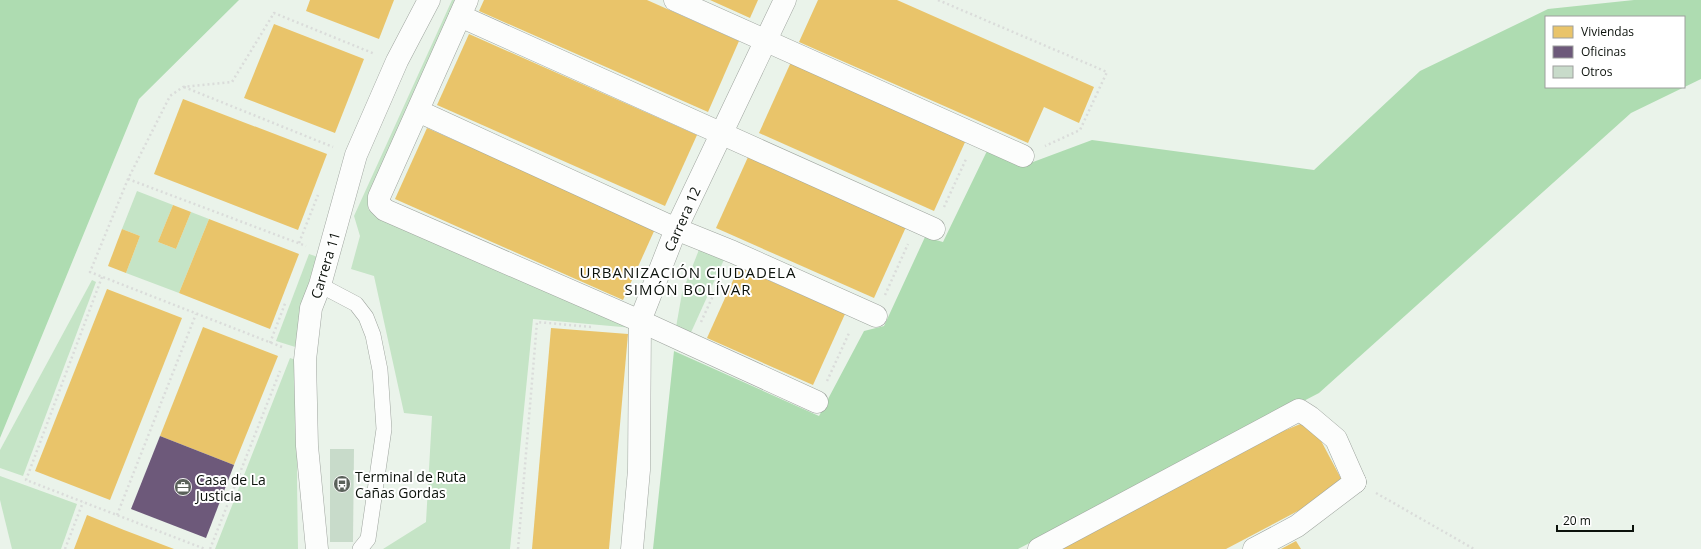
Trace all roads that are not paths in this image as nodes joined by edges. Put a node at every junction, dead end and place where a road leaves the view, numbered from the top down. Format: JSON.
{"nodes":[{"id":1,"x":429,"y":0,"type":"edge"},
{"id":2,"x":675,"y":0,"type":"edge"},
{"id":3,"x":786,"y":0,"type":"edge"},
{"id":4,"x":464,"y":8,"type":"edge"},
{"id":5,"x":766,"y":40,"type":"junction"},
{"id":6,"x":418,"y":111,"type":"junction"},
{"id":7,"x":722,"y":133,"type":"junction"},
{"id":8,"x":1023,"y":156,"type":"road end"},
{"id":9,"x":926,"y":225,"type":"road end"},
{"id":10,"x":676,"y":229,"type":"junction"},
{"id":11,"x":320,"y":285,"type":"junction"},
{"id":12,"x":868,"y":312,"type":"road end"},
{"id":13,"x":640,"y":321,"type":"junction"},
{"id":14,"x":817,"y":402,"type":"road end"},
{"id":15,"x":316,"y":549,"type":"edge"},
{"id":16,"x":360,"y":549,"type":"edge"},
{"id":17,"x":632,"y":549,"type":"edge"},
{"id":18,"x":1039,"y":549,"type":"edge"},
{"id":19,"x":1254,"y":549,"type":"edge"}],
"edges":[{"from":1,"to":11,"type":"street","name":"Carrera 11"},
{"from":2,"to":5,"type":"street"},
{"from":3,"to":5,"type":"street","name":"Carrera 12"},
{"from":4,"to":6,"type":"street"},
{"from":4,"to":7,"type":"street"},
{"from":5,"to":7,"type":"street","name":"Carrera 12"},
{"from":5,"to":8,"type":"street"},
{"from":6,"to":10,"type":"street"},
{"from":6,"to":13,"type":"street"},
{"from":7,"to":9,"type":"street"},
{"from":7,"to":10,"type":"street","name":"Carrera 12"},
{"from":10,"to":12,"type":"street"},
{"from":10,"to":13,"type":"street","name":"Carrera 12"},
{"from":11,"to":15,"type":"street","name":"Carrera 11"},
{"from":11,"to":16,"type":"lane"},
{"from":13,"to":14,"type":"street"},
{"from":13,"to":17,"type":"street","name":"Carrera 12"},
{"from":18,"to":19,"type":"street"}]}
